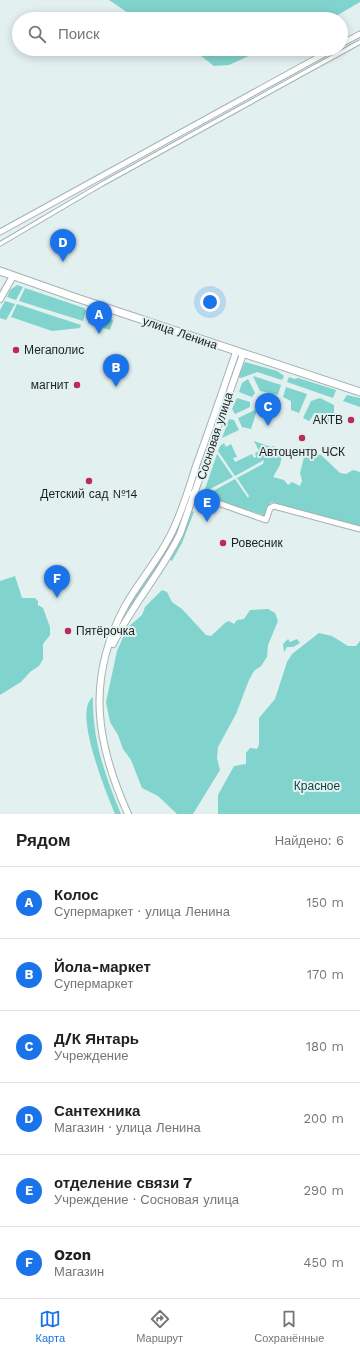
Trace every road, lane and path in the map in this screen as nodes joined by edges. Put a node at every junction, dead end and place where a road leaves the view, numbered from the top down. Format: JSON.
{"nodes":[{"id":1,"x":360,"y":34,"type":"edge"},
{"id":2,"x":348,"y":40,"type":"edge"},
{"id":3,"x":360,"y":42,"type":"edge"},
{"id":4,"x":348,"y":49,"type":"edge"},
{"id":5,"x":320,"y":56,"type":"edge"},
{"id":6,"x":335,"y":56,"type":"edge"},
{"id":7,"x":0,"y":232,"type":"edge"},
{"id":8,"x":0,"y":244,"type":"edge"},
{"id":9,"x":0,"y":271,"type":"edge"},
{"id":10,"x":13,"y":276,"type":"junction"},
{"id":11,"x":0,"y":299,"type":"edge"},
{"id":12,"x":240,"y":353,"type":"junction"},
{"id":13,"x":360,"y":392,"type":"edge"},
{"id":14,"x":188,"y":492,"type":"junction"},
{"id":15,"x":196,"y":495,"type":"junction"},
{"id":16,"x":360,"y":529,"type":"edge"},
{"id":17,"x":104,"y":664,"type":"junction"},
{"id":18,"x":128,"y":814,"type":"edge"}],
"edges":[{"from":1,"to":2,"type":"street"},
{"from":3,"to":4,"type":"street"},
{"from":5,"to":7,"type":"street"},
{"from":6,"to":8,"type":"street"},
{"from":9,"to":10,"type":"main road","name":"улица Ленина"},
{"from":10,"to":11,"type":"street"},
{"from":10,"to":12,"type":"main road","name":"улица Ленина"},
{"from":12,"to":13,"type":"main road","name":"улица Ленина"},
{"from":12,"to":14,"type":"street","name":"Сосновая улица"},
{"from":12,"to":15,"type":"street","name":"Сосновая улица"},
{"from":14,"to":15,"type":"street"},
{"from":14,"to":17,"type":"street","name":"Сосновая улица"},
{"from":15,"to":16,"type":"street"},
{"from":15,"to":17,"type":"street","name":"Сосновая улица"},
{"from":17,"to":18,"type":"street","name":"Сосновая улица"}]}
